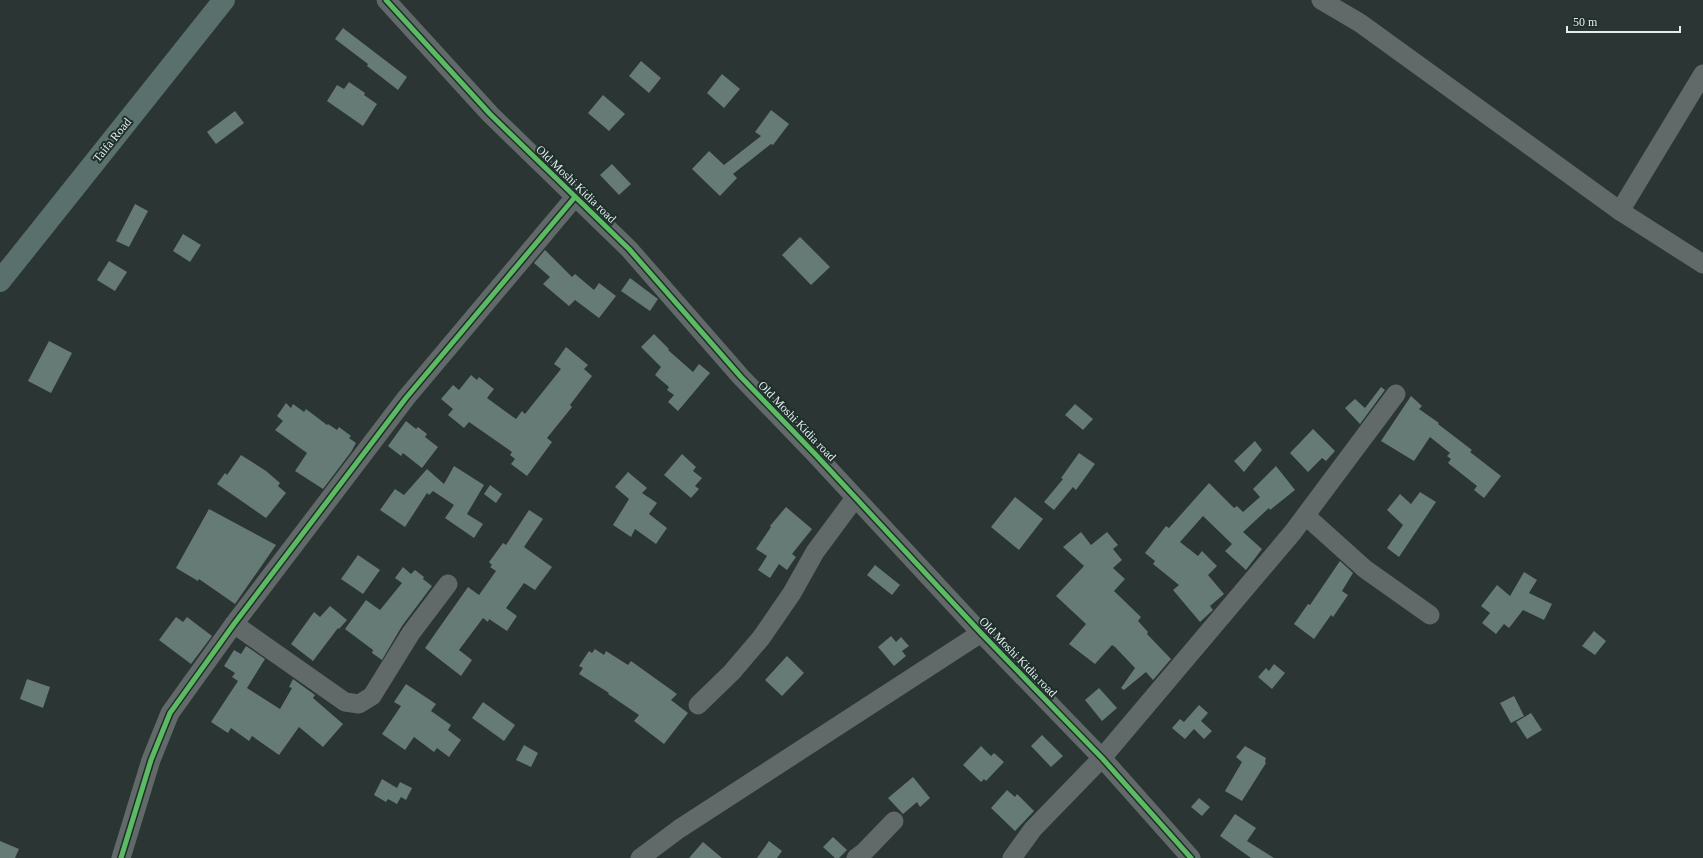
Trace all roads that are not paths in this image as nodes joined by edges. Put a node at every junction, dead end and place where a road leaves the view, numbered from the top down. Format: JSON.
{"nodes":[{"id":1,"x":224,"y":0,"type":"edge"},
{"id":2,"x":386,"y":0,"type":"edge"},
{"id":3,"x":1321,"y":0,"type":"edge"},
{"id":4,"x":1703,"y":74,"type":"edge"},
{"id":5,"x":575,"y":197,"type":"junction"},
{"id":6,"x":1620,"y":211,"type":"junction"},
{"id":7,"x":1703,"y":264,"type":"edge"},
{"id":8,"x":0,"y":281,"type":"edge"},
{"id":9,"x":1396,"y":394,"type":"dead end"},
{"id":10,"x":855,"y":498,"type":"junction"},
{"id":11,"x":1306,"y":516,"type":"junction"},
{"id":12,"x":448,"y":584,"type":"dead end"},
{"id":13,"x":1430,"y":616,"type":"dead end"},
{"id":14,"x":234,"y":624,"type":"junction"},
{"id":15,"x":981,"y":633,"type":"junction"},
{"id":16,"x":698,"y":705,"type":"dead end"},
{"id":17,"x":1102,"y":758,"type":"junction"},
{"id":18,"x":894,"y":821,"type":"dead end"},
{"id":19,"x":121,"y":858,"type":"edge"},
{"id":20,"x":640,"y":858,"type":"edge"},
{"id":21,"x":856,"y":858,"type":"edge"},
{"id":22,"x":1012,"y":858,"type":"edge"},
{"id":23,"x":1191,"y":858,"type":"edge"}],
"edges":[{"from":1,"to":8,"type":"highway","name":"Taifa Road"},
{"from":2,"to":5,"type":"street","name":"Old Moshi Kidia road"},
{"from":3,"to":6,"type":"street"},
{"from":4,"to":6,"type":"street"},
{"from":5,"to":10,"type":"street","name":"Old Moshi Kidia road"},
{"from":5,"to":14,"type":"street"},
{"from":6,"to":7,"type":"street"},
{"from":9,"to":11,"type":"street"},
{"from":10,"to":15,"type":"street","name":"Old Moshi Kidia road"},
{"from":10,"to":16,"type":"street"},
{"from":11,"to":13,"type":"street"},
{"from":11,"to":17,"type":"street"},
{"from":12,"to":14,"type":"street"},
{"from":14,"to":19,"type":"street"},
{"from":15,"to":17,"type":"street","name":"Old Moshi Kidia road"},
{"from":15,"to":20,"type":"street"},
{"from":17,"to":22,"type":"street"},
{"from":17,"to":23,"type":"street","name":"Old Moshi Kidia road"},
{"from":18,"to":21,"type":"street"}]}
